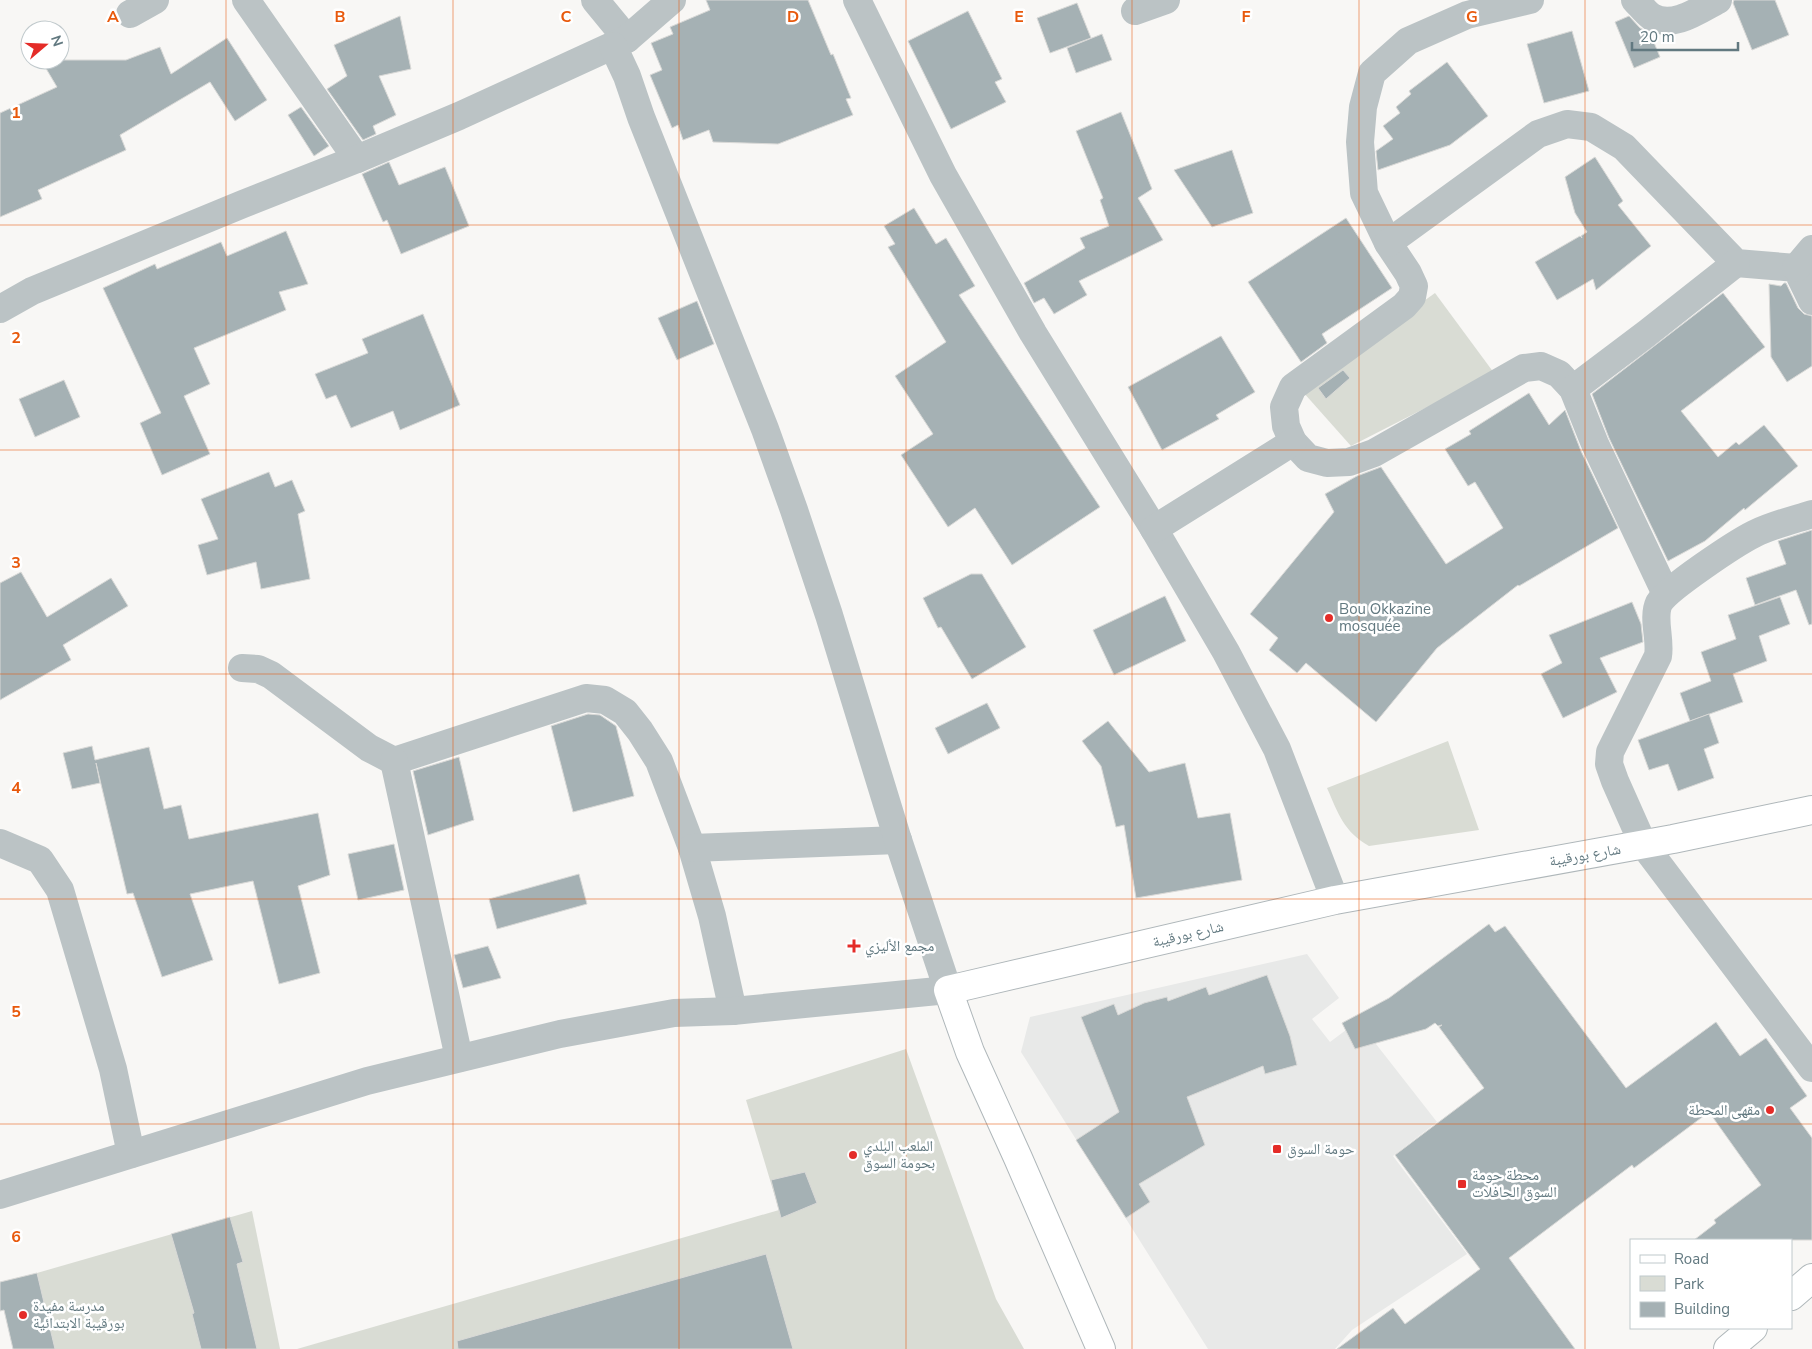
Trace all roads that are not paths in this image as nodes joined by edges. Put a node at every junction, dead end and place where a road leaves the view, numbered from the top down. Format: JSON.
{"nodes":[{"id":1,"x":155,"y":0,"type":"edge"},
{"id":2,"x":246,"y":0,"type":"edge"},
{"id":3,"x":595,"y":0,"type":"edge"},
{"id":4,"x":672,"y":0,"type":"edge"},
{"id":5,"x":857,"y":0,"type":"edge"},
{"id":6,"x":1166,"y":0,"type":"edge"},
{"id":7,"x":1530,"y":0,"type":"edge"},
{"id":8,"x":1635,"y":0,"type":"edge"},
{"id":9,"x":1718,"y":0,"type":"edge"},
{"id":10,"x":1464,"y":8,"type":"edge"},
{"id":11,"x":1135,"y":10,"type":"dead end"},
{"id":12,"x":130,"y":14,"type":"dead end"},
{"id":13,"x":620,"y":42,"type":"junction"},
{"id":14,"x":357,"y":159,"type":"junction"},
{"id":15,"x":1388,"y":243,"type":"junction"},
{"id":16,"x":1804,"y":259,"type":"edge"},
{"id":17,"x":1736,"y":262,"type":"junction"},
{"id":18,"x":1812,"y":301,"type":"edge"},
{"id":19,"x":0,"y":309,"type":"edge"},
{"id":20,"x":1573,"y":389,"type":"junction"},
{"id":21,"x":1293,"y":442,"type":"junction"},
{"id":22,"x":1812,"y":514,"type":"edge"},
{"id":23,"x":1154,"y":529,"type":"junction"},
{"id":24,"x":1666,"y":594,"type":"junction"},
{"id":25,"x":242,"y":668,"type":"dead end"},
{"id":26,"x":394,"y":761,"type":"junction"},
{"id":27,"x":1812,"y":810,"type":"edge"},
{"id":28,"x":898,"y":840,"type":"junction"},
{"id":29,"x":0,"y":843,"type":"edge"},
{"id":30,"x":1643,"y":844,"type":"junction"},
{"id":31,"x":692,"y":848,"type":"junction"},
{"id":32,"x":1335,"y":900,"type":"junction"},
{"id":33,"x":948,"y":990,"type":"junction"},
{"id":34,"x":733,"y":1011,"type":"junction"},
{"id":35,"x":459,"y":1058,"type":"junction"},
{"id":36,"x":1812,"y":1068,"type":"edge"},
{"id":37,"x":131,"y":1154,"type":"junction"},
{"id":38,"x":0,"y":1195,"type":"edge"},
{"id":39,"x":1812,"y":1278,"type":"edge"},
{"id":40,"x":1792,"y":1295,"type":"edge"},
{"id":41,"x":1752,"y":1329,"type":"edge"},
{"id":42,"x":1101,"y":1349,"type":"edge"},
{"id":43,"x":1728,"y":1349,"type":"edge"}],
"edges":[{"from":1,"to":12,"type":"street"},
{"from":2,"to":14,"type":"street"},
{"from":3,"to":13,"type":"street"},
{"from":4,"to":13,"type":"street"},
{"from":5,"to":23,"type":"street"},
{"from":6,"to":11,"type":"street"},
{"from":7,"to":10,"type":"street"},
{"from":8,"to":9,"type":"street"},
{"from":10,"to":15,"type":"street"},
{"from":13,"to":14,"type":"street"},
{"from":13,"to":28,"type":"street"},
{"from":14,"to":19,"type":"street"},
{"from":15,"to":17,"type":"street"},
{"from":15,"to":21,"type":"street"},
{"from":16,"to":17,"type":"street"},
{"from":16,"to":18,"type":"street"},
{"from":17,"to":20,"type":"street"},
{"from":20,"to":21,"type":"street"},
{"from":20,"to":24,"type":"street"},
{"from":21,"to":23,"type":"street"},
{"from":22,"to":24,"type":"street"},
{"from":23,"to":32,"type":"street"},
{"from":24,"to":30,"type":"street"},
{"from":25,"to":26,"type":"street"},
{"from":26,"to":31,"type":"street"},
{"from":26,"to":35,"type":"street"},
{"from":27,"to":30,"type":"main road","name":"شارع بورقيبة"},
{"from":28,"to":31,"type":"street"},
{"from":28,"to":33,"type":"street"},
{"from":29,"to":37,"type":"street"},
{"from":30,"to":32,"type":"main road","name":"شارع بورقيبة"},
{"from":30,"to":36,"type":"street"},
{"from":31,"to":34,"type":"street"},
{"from":32,"to":33,"type":"main road","name":"شارع بورقيبة"},
{"from":33,"to":34,"type":"street"},
{"from":33,"to":42,"type":"main road"},
{"from":34,"to":35,"type":"street"},
{"from":35,"to":37,"type":"street"},
{"from":37,"to":38,"type":"street"},
{"from":39,"to":40,"type":"main road"},
{"from":41,"to":43,"type":"main road"}]}
